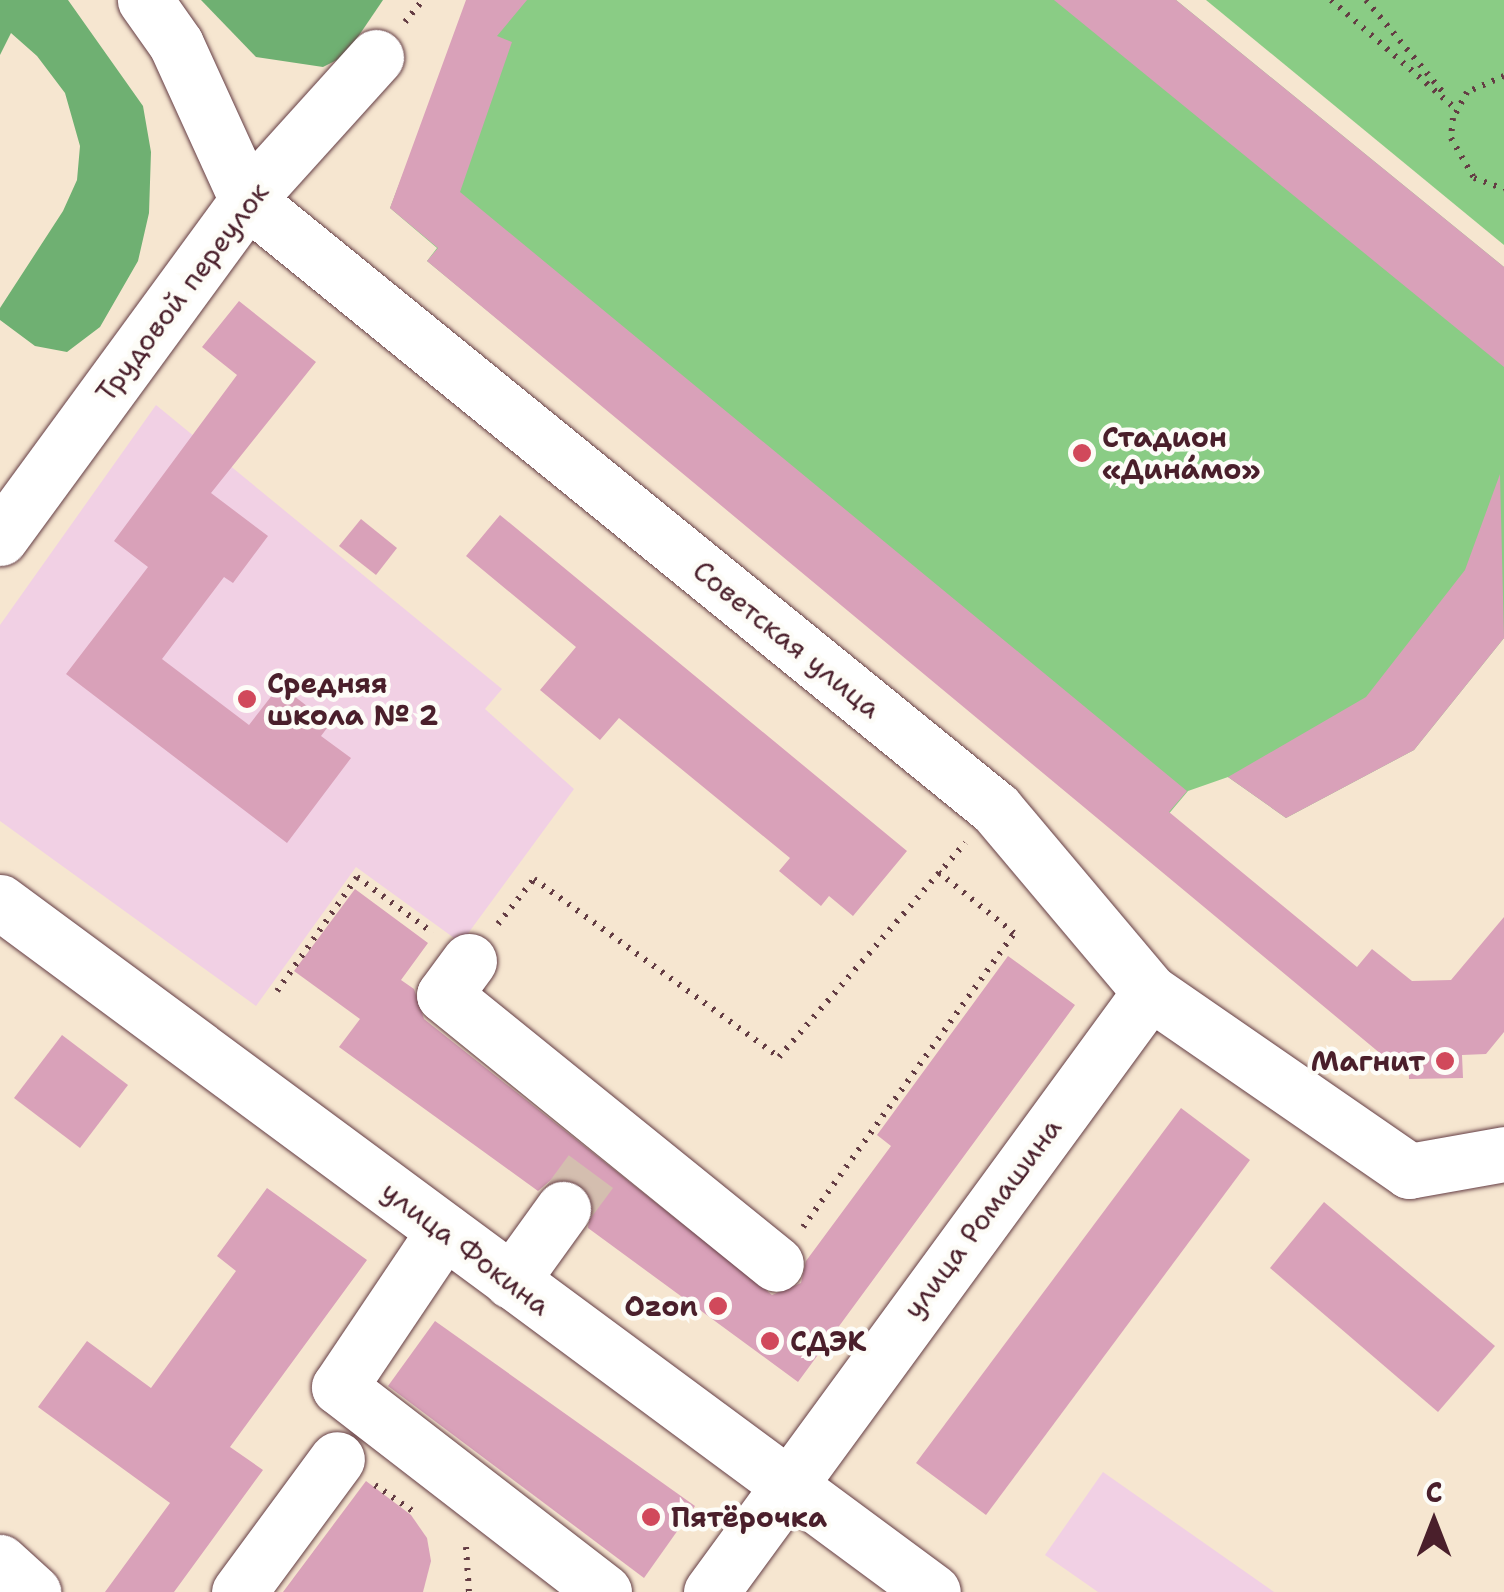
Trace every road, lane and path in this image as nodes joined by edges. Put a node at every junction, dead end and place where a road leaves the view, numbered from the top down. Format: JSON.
{"nodes":[{"id":1,"x":145,"y":0,"type":"edge"},
{"id":2,"x":1332,"y":0,"type":"edge"},
{"id":3,"x":1366,"y":0,"type":"edge"},
{"id":4,"x":376,"y":57,"type":"dead end"},
{"id":5,"x":1504,"y":76,"type":"edge"},
{"id":6,"x":1456,"y":109,"type":"junction"},
{"id":7,"x":1504,"y":189,"type":"edge"},
{"id":8,"x":247,"y":200,"type":"junction"},
{"id":9,"x":0,"y":538,"type":"edge"},
{"id":10,"x":996,"y":809,"type":"junction"},
{"id":11,"x":938,"y":872,"type":"junction"},
{"id":12,"x":0,"y":902,"type":"edge"},
{"id":13,"x":469,"y":961,"type":"junction"},
{"id":14,"x":277,"y":991,"type":"dead end"},
{"id":15,"x":1150,"y":992,"type":"junction"},
{"id":16,"x":1504,"y":1154,"type":"edge"},
{"id":17,"x":591,"y":1172,"type":"junction"},
{"id":18,"x":444,"y":1231,"type":"junction"},
{"id":19,"x":776,"y":1264,"type":"joint"},
{"id":20,"x":511,"y":1281,"type":"junction"},
{"id":21,"x":337,"y":1459,"type":"joint"},
{"id":22,"x":785,"y":1484,"type":"junction"},
{"id":23,"x":419,"y":1515,"type":"dead end"},
{"id":24,"x":452,"y":1538,"type":"dead end"},
{"id":25,"x":0,"y":1562,"type":"edge"},
{"id":26,"x":33,"y":1592,"type":"edge"},
{"id":27,"x":238,"y":1592,"type":"edge"},
{"id":28,"x":469,"y":1592,"type":"edge"},
{"id":29,"x":604,"y":1592,"type":"edge"},
{"id":30,"x":711,"y":1592,"type":"edge"},
{"id":31,"x":933,"y":1592,"type":"edge"}],
"edges":[{"from":1,"to":8,"type":"street","name":"Советская улица"},
{"from":2,"to":6,"type":"path"},
{"from":3,"to":6,"type":"path"},
{"from":4,"to":8,"type":"street","name":"Трудовой переулок"},
{"from":5,"to":6,"type":"path"},
{"from":6,"to":7,"type":"path"},
{"from":8,"to":9,"type":"street","name":"Трудовой переулок"},
{"from":8,"to":10,"type":"street","name":"Советская улица"},
{"from":10,"to":11,"type":"path"},
{"from":10,"to":15,"type":"street","name":"Советская улица"},
{"from":11,"to":13,"type":"path"},
{"from":11,"to":19,"type":"path"},
{"from":12,"to":18,"type":"street","name":"улица Фокина"},
{"from":13,"to":14,"type":"path"},
{"from":13,"to":17,"type":"street"},
{"from":15,"to":16,"type":"street","name":"Советская улица"},
{"from":15,"to":22,"type":"street","name":"улица Ромашина"},
{"from":17,"to":19,"type":"street"},
{"from":17,"to":20,"type":"street"},
{"from":18,"to":20,"type":"street","name":"улица Фокина"},
{"from":18,"to":29,"type":"street"},
{"from":20,"to":22,"type":"street","name":"улица Фокина"},
{"from":21,"to":23,"type":"path"},
{"from":21,"to":27,"type":"street"},
{"from":22,"to":30,"type":"street","name":"улица Ромашина"},
{"from":22,"to":31,"type":"street","name":"улица Фокина"},
{"from":24,"to":28,"type":"path"},
{"from":25,"to":26,"type":"street"}]}
